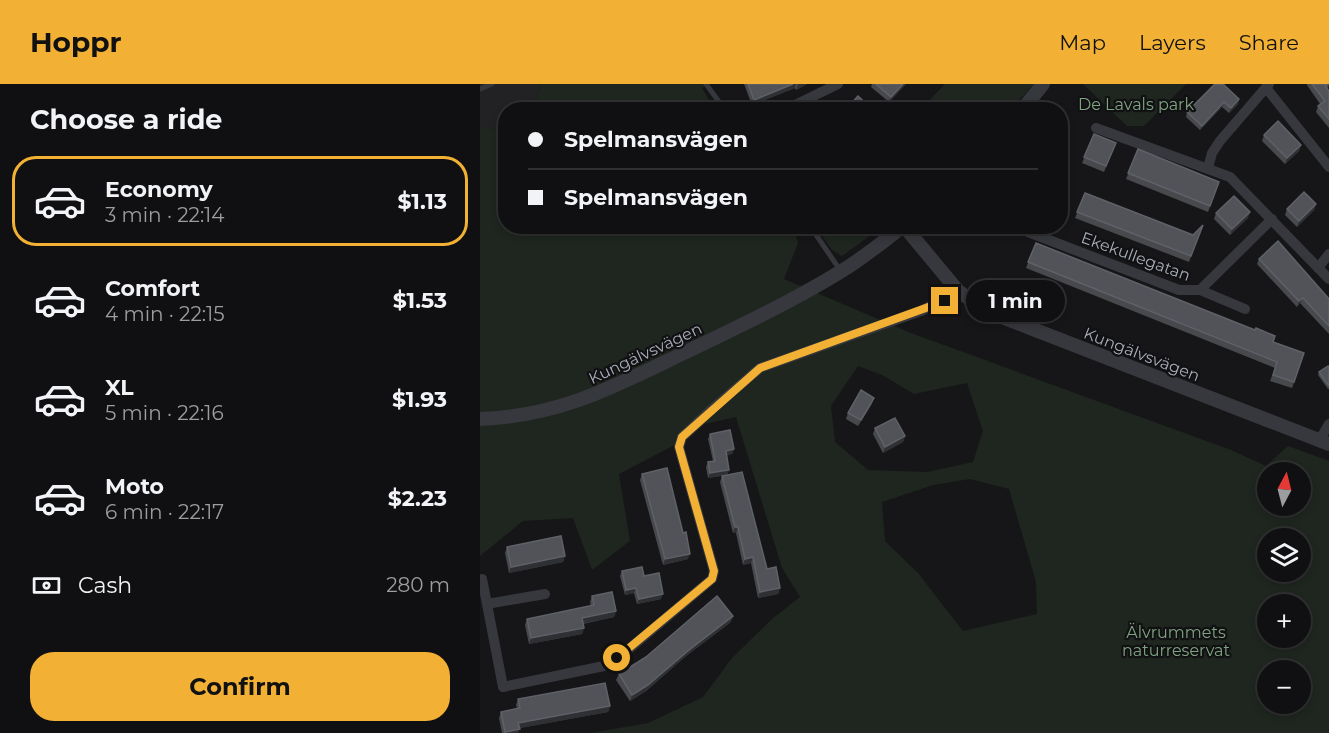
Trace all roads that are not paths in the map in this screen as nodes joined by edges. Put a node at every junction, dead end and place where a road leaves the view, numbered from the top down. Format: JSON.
{"nodes":[{"id":1,"x":492,"y":84,"type":"edge"},
{"id":2,"x":706,"y":84,"type":"edge"},
{"id":3,"x":838,"y":84,"type":"edge"},
{"id":4,"x":1043,"y":84,"type":"edge"},
{"id":5,"x":1268,"y":86,"type":"edge"},
{"id":6,"x":480,"y":89,"type":"edge"},
{"id":7,"x":719,"y":102,"type":"edge"},
{"id":8,"x":801,"y":102,"type":"edge"},
{"id":9,"x":1028,"y":102,"type":"edge"},
{"id":10,"x":1096,"y":128,"type":"dead end"},
{"id":11,"x":1329,"y":167,"type":"edge"},
{"id":12,"x":1208,"y":168,"type":"junction"},
{"id":13,"x":1272,"y":219,"type":"junction"},
{"id":14,"x":815,"y":234,"type":"edge"},
{"id":15,"x":893,"y":234,"type":"edge"},
{"id":16,"x":911,"y":234,"type":"edge"},
{"id":17,"x":1033,"y":234,"type":"edge"},
{"id":18,"x":1329,"y":254,"type":"edge"},
{"id":19,"x":1318,"y":268,"type":"junction"},
{"id":20,"x":841,"y":272,"type":"junction"},
{"id":21,"x":1329,"y":279,"type":"edge"},
{"id":22,"x":1200,"y":290,"type":"junction"},
{"id":23,"x":958,"y":291,"type":"junction"},
{"id":24,"x":1245,"y":309,"type":"dead end"},
{"id":25,"x":480,"y":419,"type":"edge"},
{"id":26,"x":1329,"y":424,"type":"edge"},
{"id":27,"x":1324,"y":443,"type":"edge"},
{"id":28,"x":482,"y":579,"type":"dead end"},
{"id":29,"x":545,"y":594,"type":"dead end"},
{"id":30,"x":487,"y":604,"type":"junction"}],
"edges":[{"from":1,"to":6,"type":"lane"},
{"from":2,"to":7,"type":"lane"},
{"from":3,"to":8,"type":"street"},
{"from":4,"to":9,"type":"street"},
{"from":5,"to":11,"type":"street"},
{"from":5,"to":12,"type":"street"},
{"from":10,"to":12,"type":"street"},
{"from":12,"to":13,"type":"street"},
{"from":13,"to":19,"type":"street"},
{"from":13,"to":22,"type":"street","name":"Ekekullegatan"},
{"from":14,"to":20,"type":"lane"},
{"from":15,"to":20,"type":"street","name":"Kungälvsvägen"},
{"from":16,"to":23,"type":"street","name":"Kungälvsvägen"},
{"from":17,"to":22,"type":"street","name":"Ekekullegatan"},
{"from":18,"to":19,"type":"street"},
{"from":19,"to":21,"type":"street"},
{"from":20,"to":25,"type":"street","name":"Kungälvsvägen"},
{"from":22,"to":24,"type":"street","name":"Ekekullegatan"},
{"from":23,"to":27,"type":"street","name":"Kungälvsvägen"},
{"from":23,"to":30,"type":"street"},
{"from":26,"to":27,"type":"street"},
{"from":28,"to":30,"type":"street"},
{"from":29,"to":30,"type":"street"}]}
